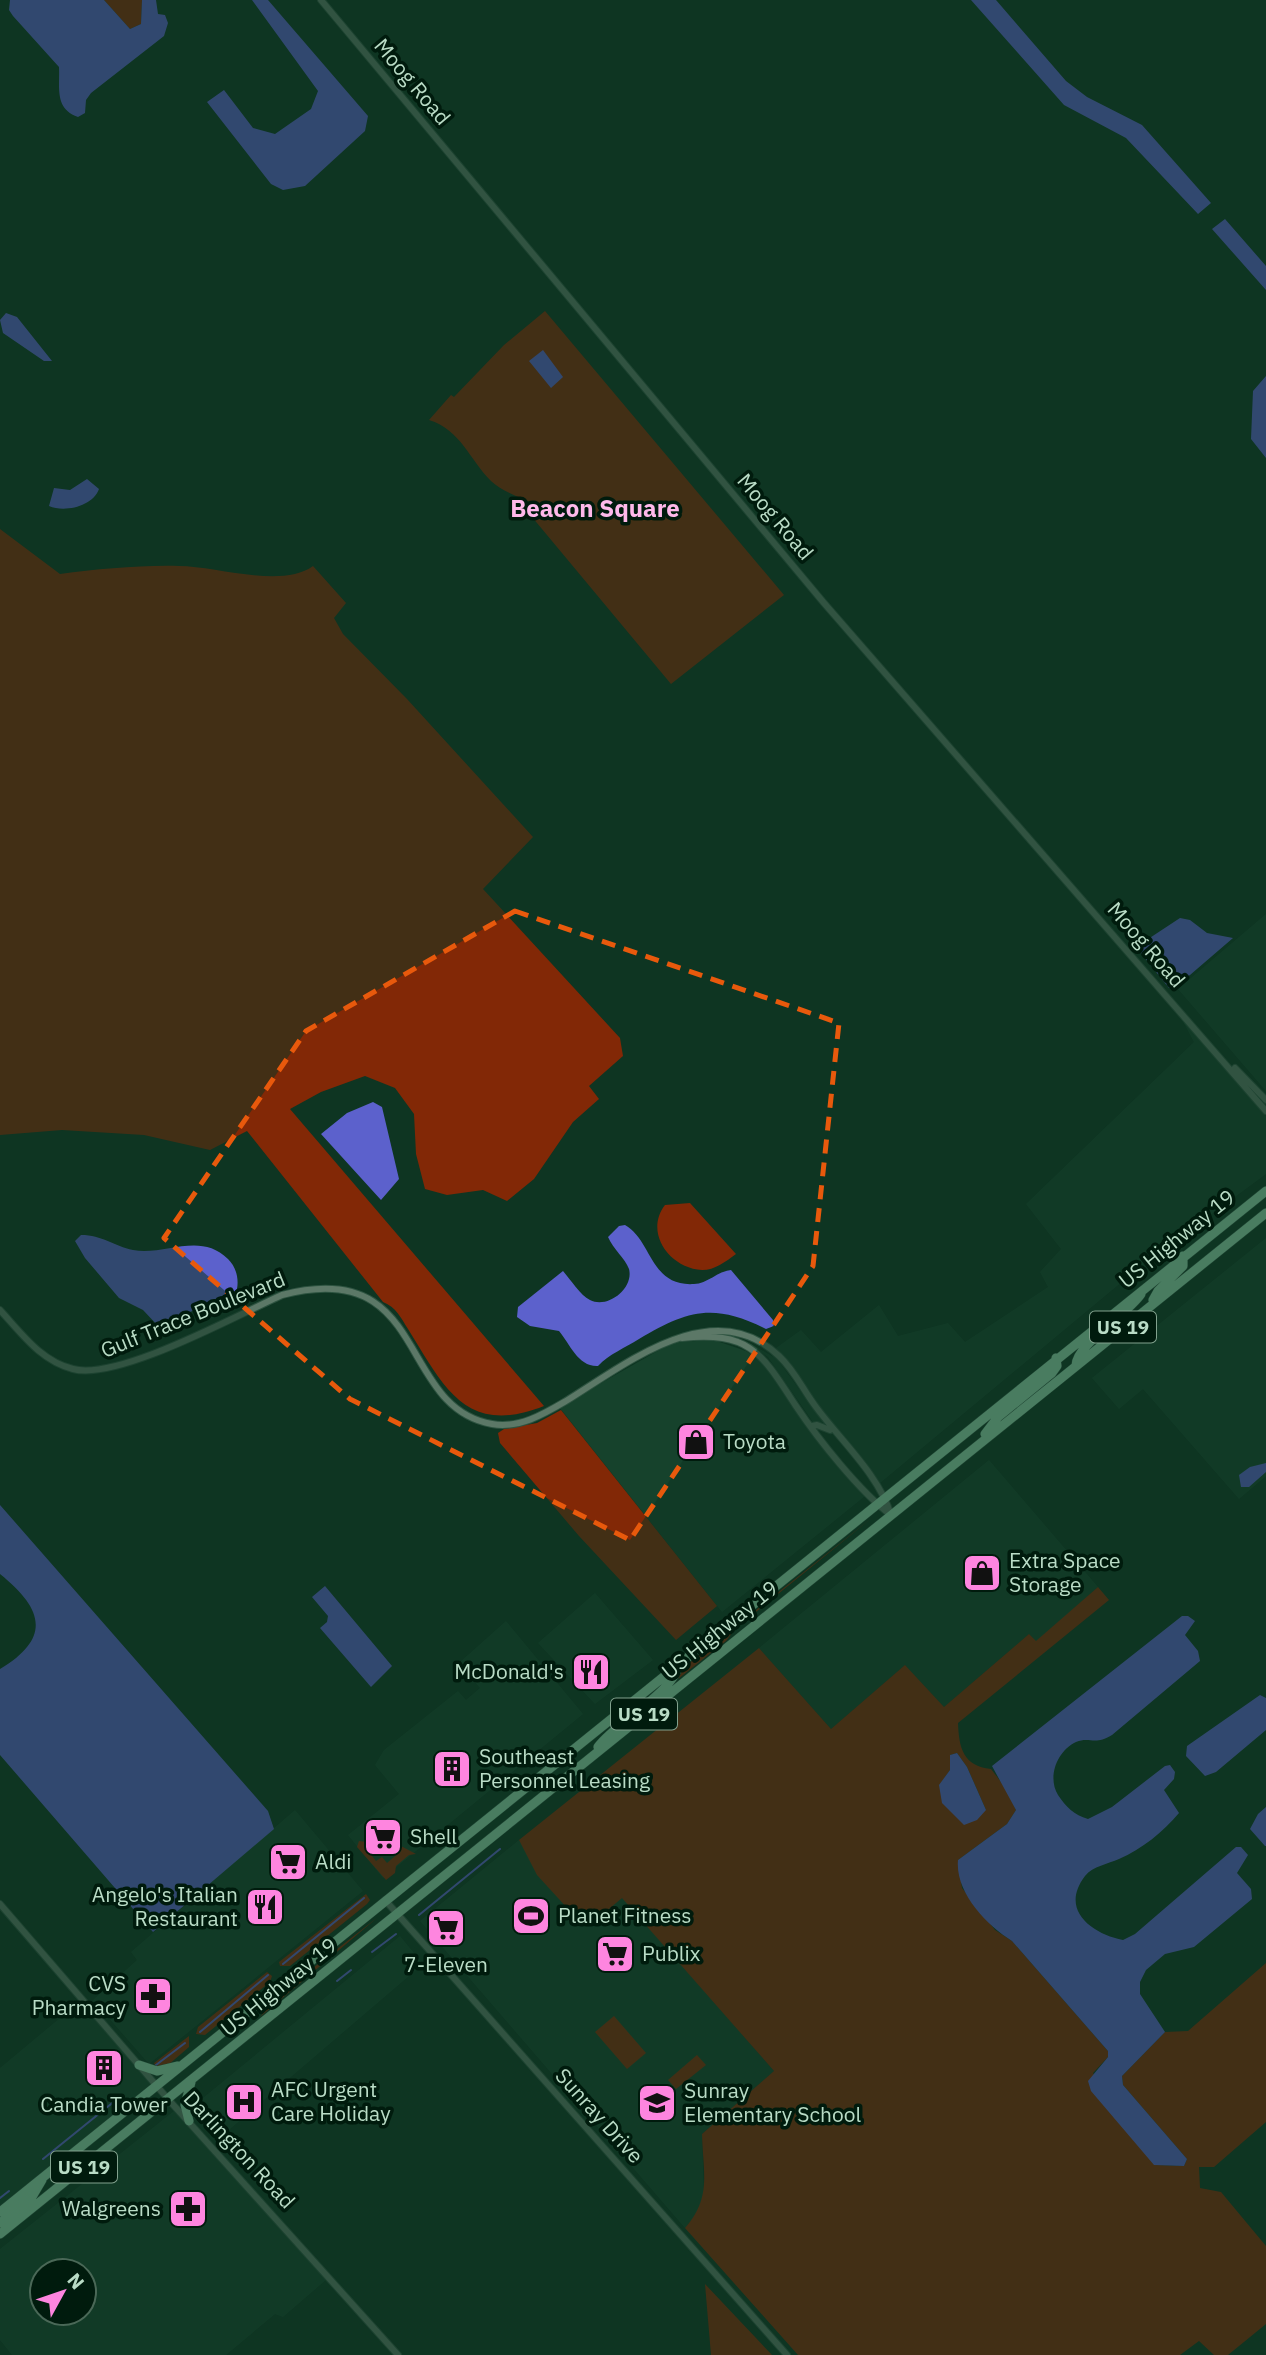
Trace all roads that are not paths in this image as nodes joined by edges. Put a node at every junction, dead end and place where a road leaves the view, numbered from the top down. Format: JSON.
{"nodes":[{"id":1,"x":321,"y":0,"type":"edge"},
{"id":2,"x":1214,"y":1047,"type":"junction"},
{"id":3,"x":1266,"y":1100,"type":"edge"},
{"id":4,"x":1266,"y":1111,"type":"edge"},
{"id":5,"x":1266,"y":1191,"type":"edge"},
{"id":6,"x":1266,"y":1213,"type":"edge"},
{"id":7,"x":1183,"y":1255,"type":"junction"},
{"id":8,"x":1146,"y":1286,"type":"junction"},
{"id":9,"x":1151,"y":1305,"type":"junction"},
{"id":10,"x":0,"y":1310,"type":"edge"},
{"id":11,"x":676,"y":1339,"type":"junction"},
{"id":12,"x":1056,"y":1358,"type":"junction"},
{"id":13,"x":1076,"y":1366,"type":"junction"},
{"id":14,"x":812,"y":1426,"type":"junction"},
{"id":15,"x":842,"y":1441,"type":"junction"},
{"id":16,"x":981,"y":1441,"type":"junction"},
{"id":17,"x":885,"y":1496,"type":"junction"},
{"id":18,"x":876,"y":1504,"type":"junction"},
{"id":19,"x":891,"y":1515,"type":"junction"},
{"id":20,"x":679,"y":1662,"type":"junction"},
{"id":21,"x":590,"y":1757,"type":"junction"},
{"id":22,"x":385,"y":1900,"type":"junction"},
{"id":23,"x":0,"y":1905,"type":"edge"},
{"id":24,"x":397,"y":1914,"type":"junction"},
{"id":25,"x":183,"y":2064,"type":"junction"},
{"id":26,"x":139,"y":2065,"type":"junction"},
{"id":27,"x":191,"y":2080,"type":"junction"},
{"id":28,"x":157,"y":2085,"type":"junction"},
{"id":29,"x":168,"y":2099,"type":"junction"},
{"id":30,"x":189,"y":2121,"type":"junction"},
{"id":31,"x":43,"y":2178,"type":"junction"},
{"id":32,"x":0,"y":2212,"type":"edge"},
{"id":33,"x":0,"y":2223,"type":"edge"},
{"id":34,"x":0,"y":2234,"type":"edge"},
{"id":35,"x":398,"y":2355,"type":"edge"},
{"id":36,"x":787,"y":2355,"type":"edge"}],
"edges":[{"from":1,"to":2,"type":"street","name":"Moog Road"},
{"from":2,"to":3,"type":"street","name":"Moog Road"},
{"from":2,"to":4,"type":"street","name":"Moog Road"},
{"from":5,"to":7,"type":"highway","name":"US Highway 19","number":"US 19"},
{"from":6,"to":9,"type":"highway","name":"US Highway 19","number":"US 19"},
{"from":7,"to":8,"type":"highway","name":"US Highway 19","number":"US 19"},
{"from":7,"to":9,"type":"highway"},
{"from":8,"to":12,"type":"highway","name":"US Highway 19","number":"US 19"},
{"from":8,"to":13,"type":"highway"},
{"from":9,"to":13,"type":"highway","name":"US Highway 19","number":"US 19"},
{"from":10,"to":11,"type":"street","name":"Gulf Trace Boulevard"},
{"from":11,"to":14,"type":"street","name":"Gulf Trace Boulevard"},
{"from":11,"to":15,"type":"street","name":"Gulf Trace Boulevard"},
{"from":12,"to":16,"type":"highway"},
{"from":12,"to":17,"type":"highway","name":"US Highway 19","number":"US 19"},
{"from":13,"to":16,"type":"highway","name":"US Highway 19","number":"US 19"},
{"from":14,"to":15,"type":"street"},
{"from":14,"to":18,"type":"street","name":"Gulf Trace Boulevard"},
{"from":15,"to":17,"type":"street","name":"Gulf Trace Boulevard"},
{"from":16,"to":19,"type":"highway","name":"US Highway 19","number":"US 19"},
{"from":17,"to":18,"type":"highway","name":"US Highway 19","number":"US 19"},
{"from":17,"to":19,"type":"street","name":"Gulf Trace Boulevard"},
{"from":18,"to":19,"type":"street","name":"Gulf Trace Boulevard"},
{"from":18,"to":20,"type":"highway","name":"US Highway 19","number":"US 19"},
{"from":19,"to":21,"type":"highway","name":"US Highway 19","number":"US 19"},
{"from":20,"to":21,"type":"highway"},
{"from":20,"to":22,"type":"highway","name":"US Highway 19","number":"US 19"},
{"from":21,"to":24,"type":"highway","name":"US Highway 19","number":"US 19"},
{"from":22,"to":24,"type":"street","name":"Sunray Drive"},
{"from":22,"to":25,"type":"highway","name":"US Highway 19","number":"US 19"},
{"from":23,"to":26,"type":"street","name":"Darlington Road"},
{"from":24,"to":27,"type":"highway","name":"US Highway 19","number":"US 19"},
{"from":24,"to":36,"type":"street","name":"Sunray Drive"},
{"from":25,"to":26,"type":"highway"},
{"from":25,"to":28,"type":"highway","name":"US Highway 19","number":"US 19"},
{"from":26,"to":28,"type":"street","name":"Darlington Road"},
{"from":27,"to":29,"type":"highway","name":"US Highway 19","number":"US 19"},
{"from":27,"to":30,"type":"highway"},
{"from":28,"to":29,"type":"street","name":"Darlington Road"},
{"from":28,"to":31,"type":"highway","name":"US Highway 19","number":"US 19"},
{"from":29,"to":30,"type":"street","name":"Darlington Road"},
{"from":29,"to":34,"type":"highway","name":"US Highway 19","number":"US 19"},
{"from":30,"to":35,"type":"street","name":"Darlington Road"},
{"from":31,"to":32,"type":"highway","name":"US Highway 19","number":"US 19"},
{"from":31,"to":33,"type":"highway"}]}
